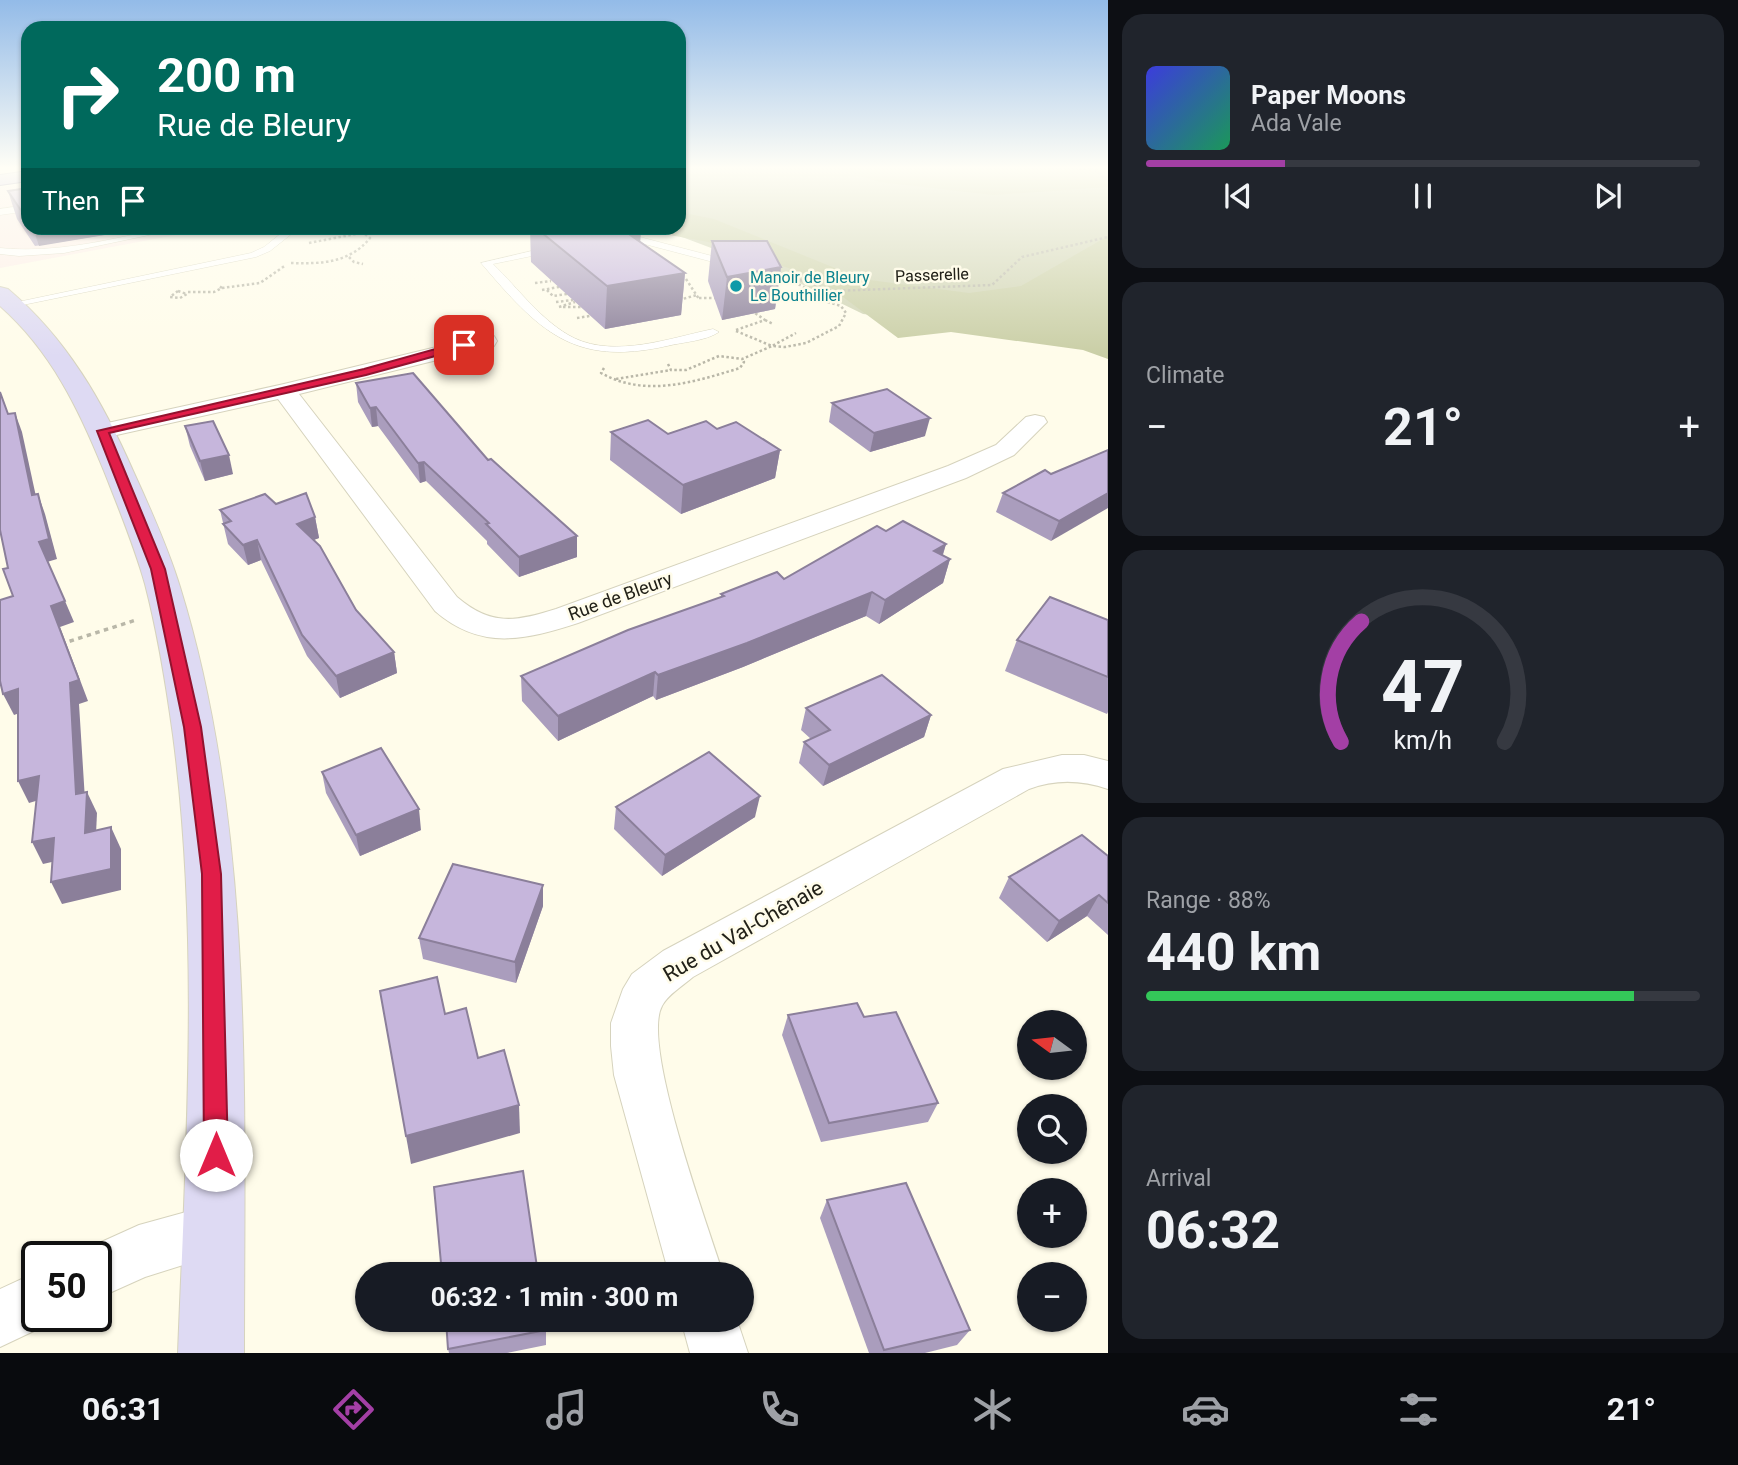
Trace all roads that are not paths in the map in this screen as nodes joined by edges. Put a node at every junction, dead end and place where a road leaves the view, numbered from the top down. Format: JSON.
{"nodes":[{"id":1,"x":138,"y":235,"type":"edge"},
{"id":2,"x":283,"y":235,"type":"edge"},
{"id":3,"x":609,"y":235,"type":"edge"},
{"id":4,"x":562,"y":247,"type":"edge"},
{"id":5,"x":0,"y":251,"type":"edge"},
{"id":6,"x":739,"y":267,"type":"edge"},
{"id":7,"x":7,"y":299,"type":"edge"},
{"id":8,"x":719,"y":333,"type":"road end"},
{"id":9,"x":486,"y":341,"type":"dead end"},
{"id":10,"x":284,"y":391,"type":"junction"},
{"id":11,"x":1035,"y":422,"type":"dead end"},
{"id":12,"x":103,"y":431,"type":"junction"},
{"id":13,"x":1108,"y":775,"type":"edge"},
{"id":14,"x":215,"y":1230,"type":"junction"},
{"id":15,"x":693,"y":1262,"type":"edge"},
{"id":16,"x":112,"y":1265,"type":"edge"},
{"id":17,"x":21,"y":1308,"type":"edge"},
{"id":18,"x":0,"y":1319,"type":"edge"},
{"id":19,"x":713,"y":1332,"type":"edge"},
{"id":20,"x":211,"y":1353,"type":"edge"},
{"id":21,"x":719,"y":1353,"type":"edge"}],
"edges":[{"from":1,"to":5,"type":"lane"},
{"from":2,"to":7,"type":"lane"},
{"from":3,"to":6,"type":"lane"},
{"from":4,"to":8,"type":"lane"},
{"from":7,"to":12,"type":"main road"},
{"from":9,"to":10,"type":"street"},
{"from":10,"to":11,"type":"street","name":"Rue de Bleury"},
{"from":10,"to":12,"type":"street"},
{"from":12,"to":14,"type":"main road"},
{"from":13,"to":15,"type":"street","name":"Rue du Val-Chênaie"},
{"from":14,"to":16,"type":"street"},
{"from":14,"to":20,"type":"main road"},
{"from":17,"to":18,"type":"street"},
{"from":19,"to":21,"type":"street"}]}
